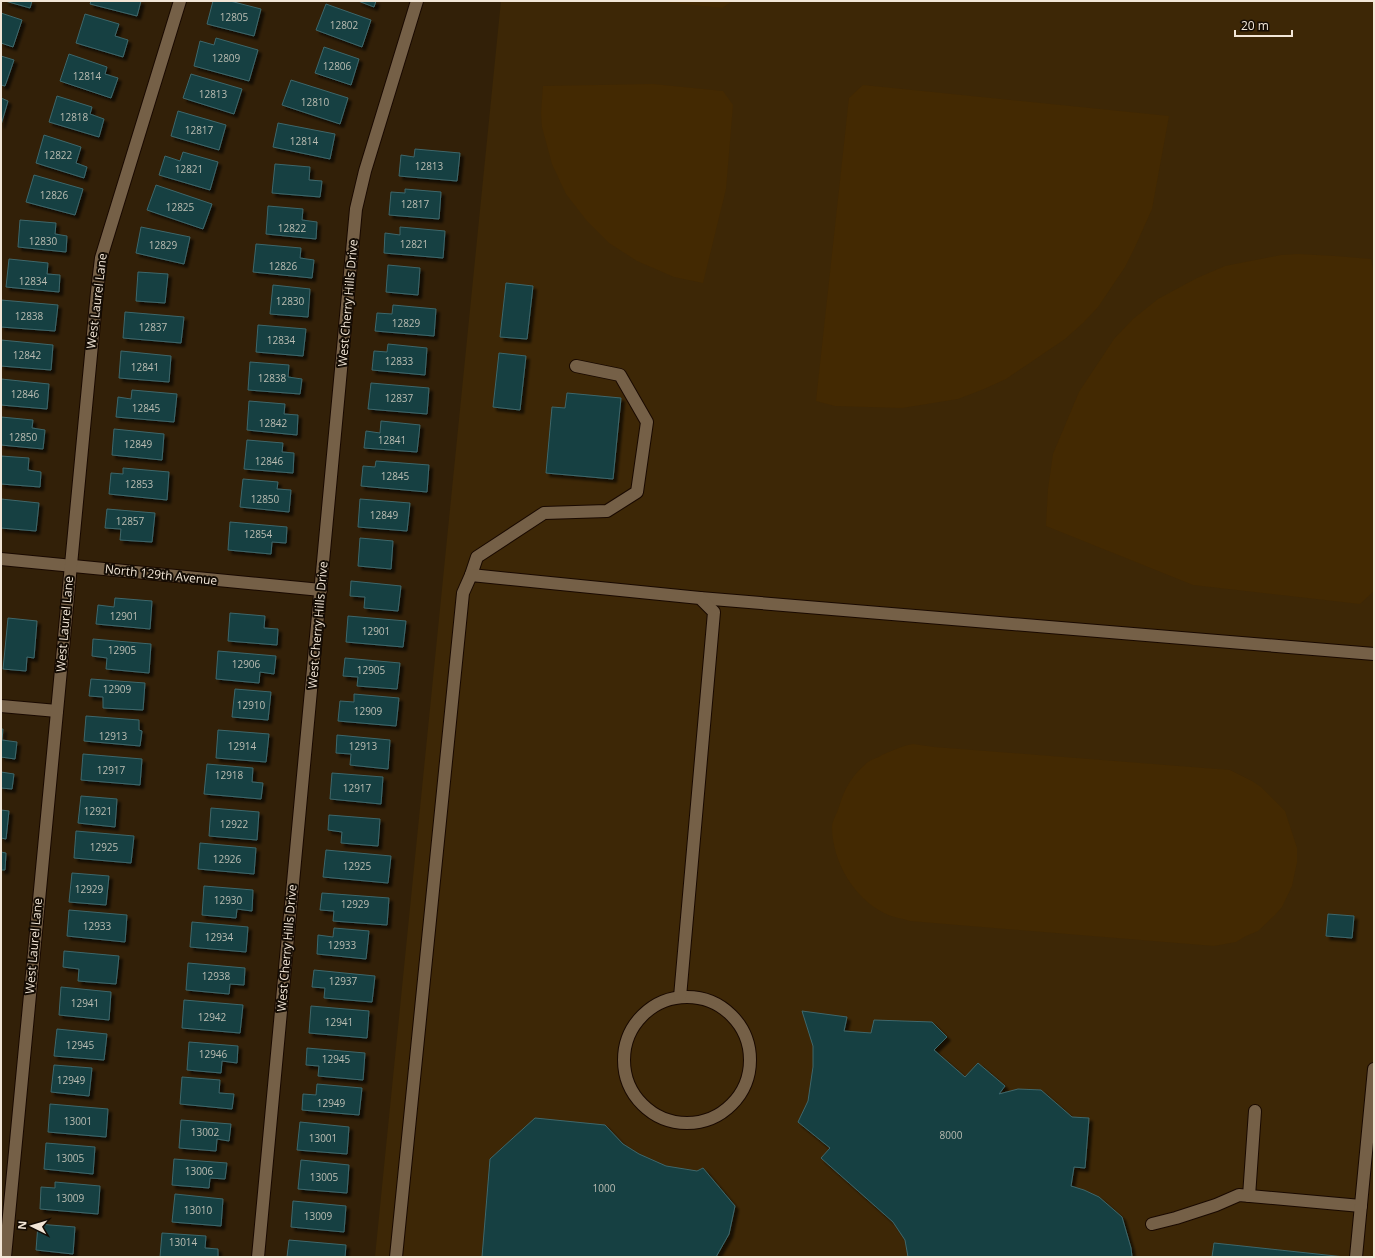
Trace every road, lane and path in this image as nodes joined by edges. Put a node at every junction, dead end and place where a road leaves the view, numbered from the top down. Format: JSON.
{"nodes":[{"id":1,"x":180,"y":1,"type":"edge"},
{"id":2,"x":417,"y":1,"type":"edge"},
{"id":3,"x":576,"y":366,"type":"dead end"},
{"id":4,"x":1,"y":559,"type":"edge"},
{"id":5,"x":71,"y":566,"type":"junction"},
{"id":6,"x":471,"y":575,"type":"junction"},
{"id":7,"x":321,"y":590,"type":"junction"},
{"id":8,"x":700,"y":598,"type":"junction"},
{"id":9,"x":1374,"y":654,"type":"edge"},
{"id":10,"x":1,"y":706,"type":"edge"},
{"id":11,"x":57,"y":711,"type":"junction"},
{"id":12,"x":680,"y":997,"type":"junction"},
{"id":13,"x":1374,"y":1069,"type":"edge"},
{"id":14,"x":1255,"y":1111,"type":"dead end"},
{"id":15,"x":1249,"y":1196,"type":"junction"},
{"id":16,"x":1361,"y":1206,"type":"junction"},
{"id":17,"x":1152,"y":1224,"type":"dead end"},
{"id":18,"x":5,"y":1257,"type":"edge"},
{"id":19,"x":258,"y":1257,"type":"edge"},
{"id":20,"x":396,"y":1257,"type":"edge"},
{"id":21,"x":1356,"y":1257,"type":"edge"}],
"edges":[{"from":1,"to":5,"type":"street","name":"West Laurel Lane"},
{"from":2,"to":7,"type":"street","name":"West Cherry Hills Drive"},
{"from":3,"to":6,"type":"street"},
{"from":4,"to":5,"type":"street","name":"North 129th Avenue"},
{"from":5,"to":7,"type":"street","name":"North 129th Avenue"},
{"from":5,"to":11,"type":"street","name":"West Laurel Lane"},
{"from":6,"to":8,"type":"street"},
{"from":6,"to":20,"type":"street"},
{"from":7,"to":19,"type":"street","name":"West Cherry Hills Drive"},
{"from":8,"to":9,"type":"street"},
{"from":8,"to":12,"type":"street"},
{"from":10,"to":11,"type":"street"},
{"from":11,"to":18,"type":"street","name":"West Laurel Lane"},
{"from":12,"to":12,"type":"street"},
{"from":13,"to":16,"type":"street"},
{"from":14,"to":15,"type":"street"},
{"from":15,"to":16,"type":"street"},
{"from":15,"to":17,"type":"street"},
{"from":16,"to":21,"type":"street"}]}
